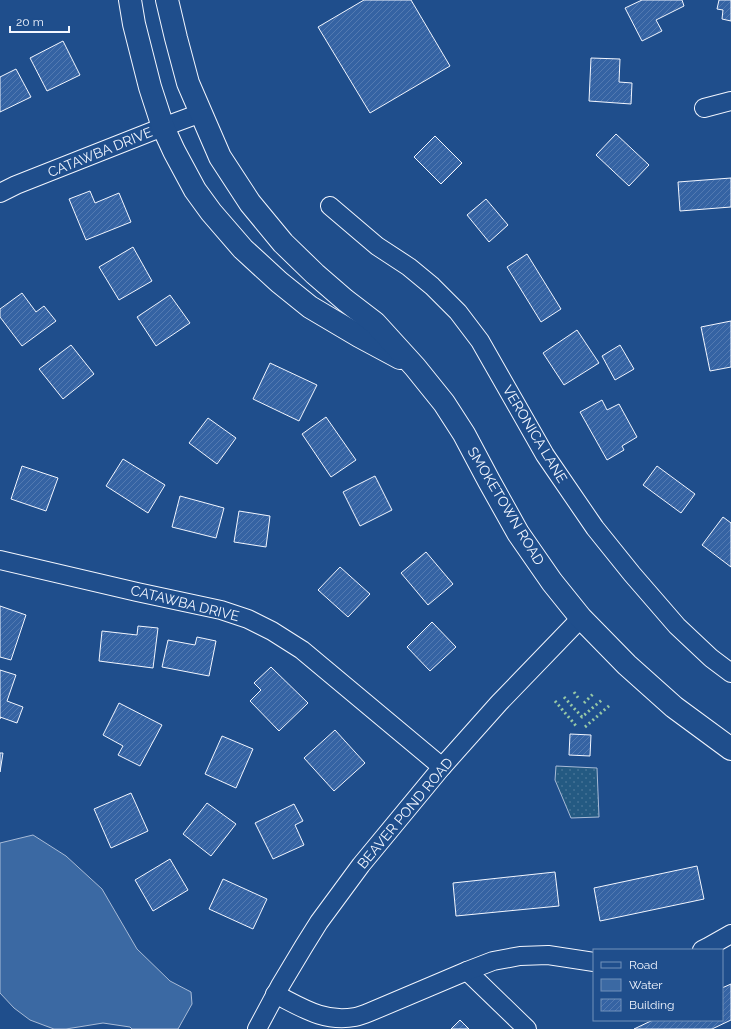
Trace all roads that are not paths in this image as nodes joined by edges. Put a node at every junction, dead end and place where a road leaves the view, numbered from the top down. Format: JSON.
{"nodes":[{"id":1,"x":130,"y":0,"type":"edge"},
{"id":2,"x":167,"y":0,"type":"edge"},
{"id":3,"x":731,"y":101,"type":"edge"},
{"id":4,"x":704,"y":108,"type":"dead end"},
{"id":5,"x":201,"y":113,"type":"junction"},
{"id":6,"x":163,"y":127,"type":"junction"},
{"id":7,"x":0,"y":193,"type":"edge"},
{"id":8,"x":330,"y":206,"type":"dead end"},
{"id":9,"x":415,"y":367,"type":"junction"},
{"id":10,"x":0,"y":560,"type":"edge"},
{"id":11,"x":581,"y":618,"type":"junction"},
{"id":12,"x":731,"y":673,"type":"edge"},
{"id":13,"x":731,"y":749,"type":"edge"},
{"id":14,"x":442,"y":767,"type":"junction"},
{"id":15,"x":731,"y":934,"type":"edge"},
{"id":16,"x":704,"y":949,"type":"edge"},
{"id":17,"x":593,"y":962,"type":"edge"},
{"id":18,"x":467,"y":971,"type":"junction"},
{"id":19,"x":275,"y":994,"type":"junction"},
{"id":20,"x":257,"y":1029,"type":"edge"},
{"id":21,"x":526,"y":1029,"type":"edge"}],
"edges":[{"from":1,"to":6,"type":"main road","name":"SMOKETOWN ROAD"},
{"from":2,"to":5,"type":"main road","name":"SMOKETOWN ROAD"},
{"from":3,"to":4,"type":"street"},
{"from":5,"to":6,"type":"street","name":"CATAWBA DRIVE"},
{"from":5,"to":9,"type":"main road","name":"SMOKETOWN ROAD"},
{"from":6,"to":7,"type":"street","name":"CATAWBA DRIVE"},
{"from":6,"to":9,"type":"main road","name":"SMOKETOWN ROAD"},
{"from":8,"to":12,"type":"street","name":"VERONICA LANE"},
{"from":9,"to":11,"type":"main road","name":"SMOKETOWN ROAD"},
{"from":10,"to":14,"type":"street","name":"CATAWBA DRIVE"},
{"from":11,"to":13,"type":"main road","name":"SMOKETOWN ROAD"},
{"from":11,"to":14,"type":"street","name":"BEAVER POND ROAD"},
{"from":14,"to":19,"type":"street","name":"BEAVER POND ROAD"},
{"from":15,"to":16,"type":"street"},
{"from":17,"to":18,"type":"street"},
{"from":18,"to":19,"type":"street"},
{"from":18,"to":21,"type":"street"},
{"from":19,"to":20,"type":"street","name":"BEAVER POND ROAD"}]}
